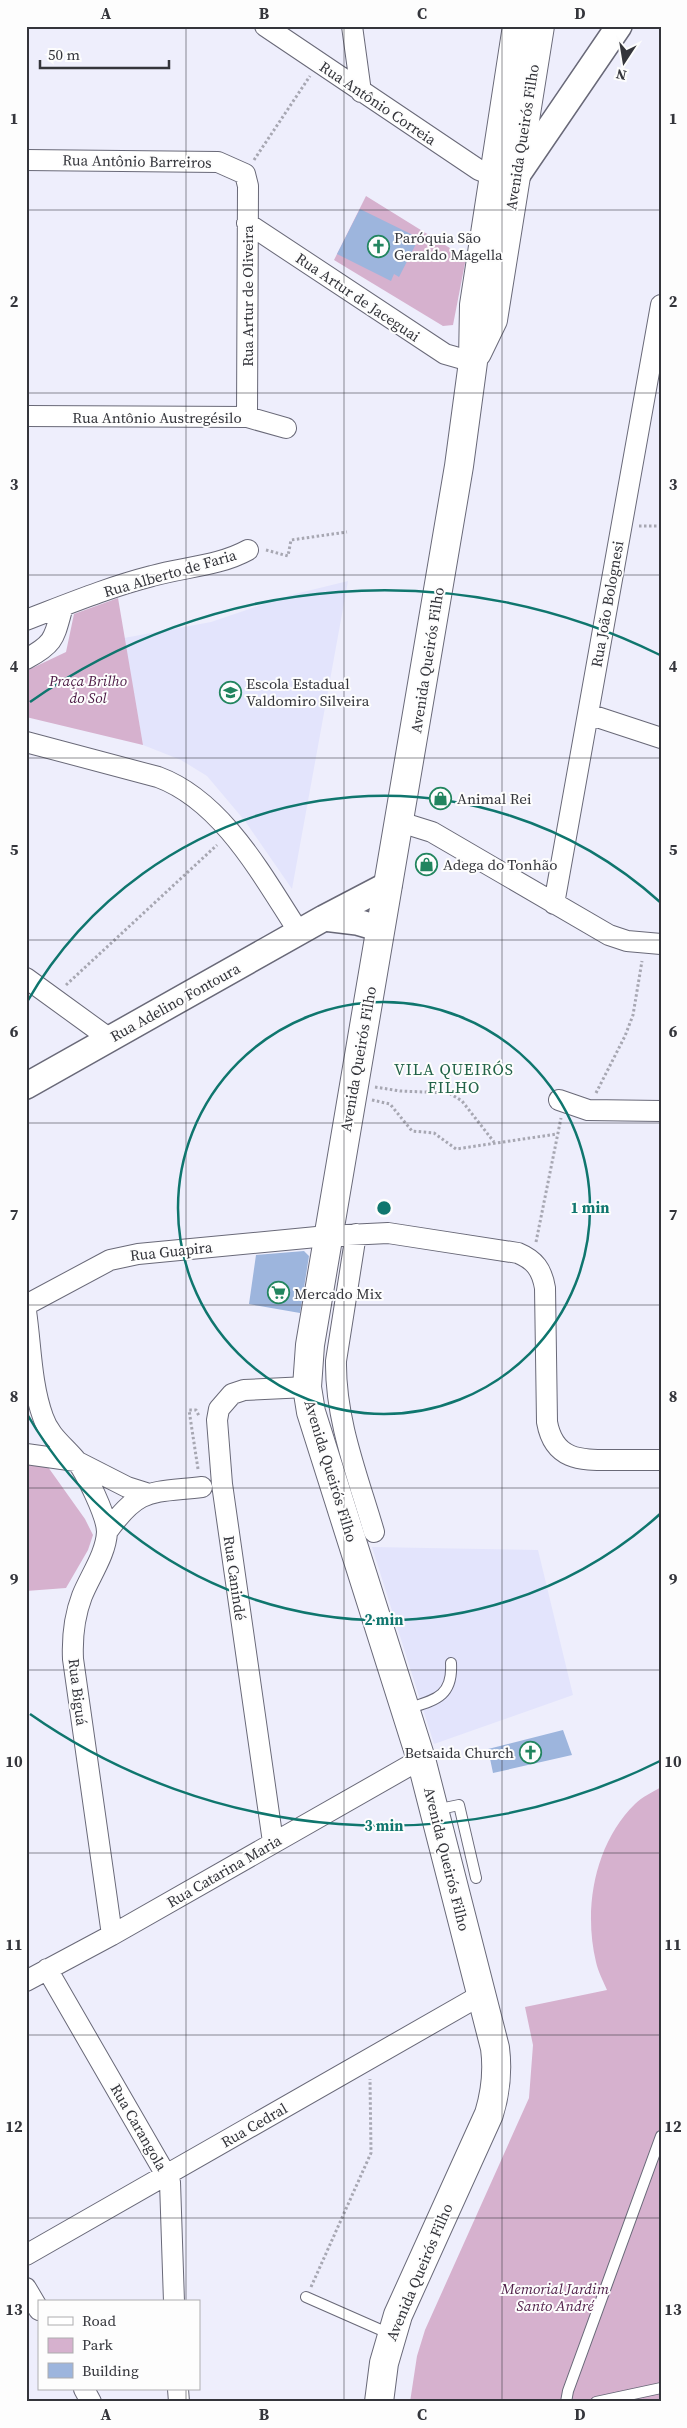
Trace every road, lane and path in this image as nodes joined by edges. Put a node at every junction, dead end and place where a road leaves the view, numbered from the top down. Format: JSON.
{"nodes":[{"id":1,"x":265,"y":26,"type":"edge"},
{"id":2,"x":352,"y":26,"type":"edge"},
{"id":3,"x":517,"y":26,"type":"edge"},
{"id":4,"x":540,"y":26,"type":"edge"},
{"id":5,"x":619,"y":26,"type":"edge"},
{"id":6,"x":318,"y":63,"type":"junction"},
{"id":7,"x":361,"y":92,"type":"junction"},
{"id":8,"x":515,"y":113,"type":"junction"},
{"id":9,"x":559,"y":117,"type":"junction"},
{"id":10,"x":26,"y":160,"type":"edge"},
{"id":11,"x":245,"y":174,"type":"junction"},
{"id":12,"x":505,"y":176,"type":"junction"},
{"id":13,"x":247,"y":223,"type":"junction"},
{"id":14,"x":661,"y":305,"type":"edge"},
{"id":15,"x":474,"y":362,"type":"junction"},
{"id":16,"x":26,"y":416,"type":"edge"},
{"id":17,"x":247,"y":417,"type":"junction"},
{"id":18,"x":286,"y":428,"type":"dead end"},
{"id":19,"x":347,"y":532,"type":"dead end"},
{"id":20,"x":248,"y":550,"type":"joint"},
{"id":21,"x":63,"y":606,"type":"junction"},
{"id":22,"x":26,"y":620,"type":"edge"},
{"id":23,"x":26,"y":659,"type":"edge"},
{"id":24,"x":588,"y":714,"type":"junction"},
{"id":25,"x":661,"y":738,"type":"edge"},
{"id":26,"x":26,"y":742,"type":"edge"},
{"id":27,"x":400,"y":822,"type":"junction"},
{"id":28,"x":231,"y":833,"type":"junction"},
{"id":29,"x":389,"y":884,"type":"junction"},
{"id":30,"x":554,"y":904,"type":"junction"},
{"id":31,"x":324,"y":918,"type":"junction"},
{"id":32,"x":381,"y":929,"type":"junction"},
{"id":33,"x":299,"y":932,"type":"junction"},
{"id":34,"x":653,"y":943,"type":"edge"},
{"id":35,"x":26,"y":978,"type":"edge"},
{"id":36,"x":52,"y":998,"type":"junction"},
{"id":37,"x":110,"y":1039,"type":"junction"},
{"id":38,"x":26,"y":1086,"type":"edge"},
{"id":39,"x":353,"y":1090,"type":"junction"},
{"id":40,"x":561,"y":1101,"type":"joint"},
{"id":41,"x":588,"y":1110,"type":"junction"},
{"id":42,"x":661,"y":1111,"type":"edge"},
{"id":43,"x":557,"y":1134,"type":"junction"},
{"id":44,"x":494,"y":1142,"type":"junction"},
{"id":45,"x":356,"y":1234,"type":"junction"},
{"id":46,"x":327,"y":1236,"type":"junction"},
{"id":47,"x":536,"y":1243,"type":"dead end"},
{"id":48,"x":26,"y":1305,"type":"edge"},
{"id":49,"x":26,"y":1311,"type":"edge"},
{"id":50,"x":307,"y":1387,"type":"junction"},
{"id":51,"x":217,"y":1420,"type":"junction"},
{"id":52,"x":26,"y":1454,"type":"edge"},
{"id":53,"x":661,"y":1460,"type":"edge"},
{"id":54,"x":76,"y":1461,"type":"junction"},
{"id":55,"x":202,"y":1487,"type":"joint"},
{"id":56,"x":146,"y":1493,"type":"junction"},
{"id":57,"x":107,"y":1532,"type":"junction"},
{"id":58,"x":374,"y":1532,"type":"dead end"},
{"id":59,"x":451,"y":1663,"type":"dead end"},
{"id":60,"x":406,"y":1709,"type":"junction"},
{"id":61,"x":422,"y":1759,"type":"junction"},
{"id":62,"x":273,"y":1842,"type":"junction"},
{"id":63,"x":455,"y":1843,"type":"junction"},
{"id":64,"x":476,"y":1878,"type":"dead end"},
{"id":65,"x":112,"y":1935,"type":"junction"},
{"id":66,"x":48,"y":1969,"type":"junction"},
{"id":67,"x":26,"y":1981,"type":"edge"},
{"id":68,"x":482,"y":1995,"type":"junction"},
{"id":69,"x":369,"y":2059,"type":"junction"},
{"id":70,"x":661,"y":2136,"type":"edge"},
{"id":71,"x":167,"y":2175,"type":"junction"},
{"id":72,"x":26,"y":2255,"type":"edge"},
{"id":73,"x":26,"y":2288,"type":"edge"},
{"id":74,"x":306,"y":2297,"type":"joint"},
{"id":75,"x":174,"y":2300,"type":"edge"},
{"id":76,"x":38,"y":2308,"type":"edge"},
{"id":77,"x":391,"y":2334,"type":"junction"},
{"id":78,"x":661,"y":2388,"type":"edge"},
{"id":79,"x":85,"y":2390,"type":"edge"},
{"id":80,"x":91,"y":2402,"type":"edge"},
{"id":81,"x":379,"y":2402,"type":"edge"},
{"id":82,"x":566,"y":2402,"type":"edge"},
{"id":83,"x":596,"y":2402,"type":"edge"}],
"edges":[{"from":1,"to":6,"type":"street","name":"Rua Antônio Correia"},
{"from":2,"to":7,"type":"street"},
{"from":3,"to":8,"type":"main road","name":"Avenida Queirós Filho"},
{"from":4,"to":8,"type":"main road","name":"Avenida Queirós Filho"},
{"from":5,"to":9,"type":"street"},
{"from":6,"to":7,"type":"street","name":"Rua Antônio Correia"},
{"from":6,"to":11,"type":"path"},
{"from":7,"to":12,"type":"street","name":"Rua Antônio Correia"},
{"from":8,"to":9,"type":"street"},
{"from":8,"to":12,"type":"main road","name":"Avenida Queirós Filho"},
{"from":9,"to":12,"type":"street"},
{"from":10,"to":11,"type":"street","name":"Rua Antônio Barreiros"},
{"from":11,"to":13,"type":"street","name":"Rua Artur de Oliveira"},
{"from":12,"to":15,"type":"main road","name":"Avenida Queirós Filho"},
{"from":13,"to":15,"type":"street","name":"Rua Artur de Jaceguai"},
{"from":13,"to":17,"type":"street","name":"Rua Artur de Oliveira"},
{"from":14,"to":24,"type":"street","name":"Rua João Bolognesi"},
{"from":15,"to":27,"type":"main road","name":"Avenida Queirós Filho"},
{"from":16,"to":17,"type":"street","name":"Rua Antônio Austregésilo"},
{"from":17,"to":18,"type":"street","name":"Rua Antônio Austregésilo"},
{"from":19,"to":20,"type":"path"},
{"from":20,"to":21,"type":"street","name":"Rua Alberto de Faria"},
{"from":21,"to":22,"type":"street","name":"Rua Alberto de Faria"},
{"from":21,"to":23,"type":"street"},
{"from":24,"to":25,"type":"street"},
{"from":24,"to":30,"type":"street","name":"Rua João Bolognesi"},
{"from":26,"to":28,"type":"street"},
{"from":27,"to":29,"type":"main road","name":"Avenida Queirós Filho"},
{"from":27,"to":30,"type":"street"},
{"from":28,"to":33,"type":"street"},
{"from":28,"to":36,"type":"path"},
{"from":29,"to":31,"type":"street","name":"Rua Adelino Fontoura"},
{"from":29,"to":32,"type":"main road","name":"Avenida Queirós Filho"},
{"from":30,"to":34,"type":"street"},
{"from":31,"to":32,"type":"street"},
{"from":31,"to":33,"type":"street","name":"Rua Adelino Fontoura"},
{"from":32,"to":39,"type":"main road","name":"Avenida Queirós Filho"},
{"from":33,"to":37,"type":"street","name":"Rua Adelino Fontoura"},
{"from":34,"to":41,"type":"path"},
{"from":35,"to":36,"type":"street"},
{"from":36,"to":37,"type":"street"},
{"from":37,"to":38,"type":"street","name":"Rua Adelino Fontoura"},
{"from":39,"to":44,"type":"path"},
{"from":39,"to":44,"type":"path"},
{"from":39,"to":46,"type":"main road","name":"Avenida Queirós Filho"},
{"from":40,"to":41,"type":"street"},
{"from":40,"to":43,"type":"path"},
{"from":41,"to":42,"type":"street"},
{"from":43,"to":44,"type":"path"},
{"from":43,"to":47,"type":"path"},
{"from":45,"to":46,"type":"street","name":"Rua Guapira"},
{"from":45,"to":53,"type":"street","name":"Rua Guapira"},
{"from":45,"to":58,"type":"street","name":"Avenida Queirós Filho"},
{"from":46,"to":48,"type":"street","name":"Rua Guapira"},
{"from":46,"to":50,"type":"main road","name":"Avenida Queirós Filho"},
{"from":49,"to":54,"type":"street"},
{"from":50,"to":51,"type":"street"},
{"from":50,"to":60,"type":"main road","name":"Avenida Queirós Filho"},
{"from":51,"to":55,"type":"path"},
{"from":51,"to":62,"type":"street","name":"Rua Canindé"},
{"from":52,"to":54,"type":"street"},
{"from":54,"to":56,"type":"street"},
{"from":54,"to":57,"type":"street"},
{"from":55,"to":56,"type":"street"},
{"from":56,"to":57,"type":"street"},
{"from":57,"to":65,"type":"street","name":"Rua Biguá"},
{"from":59,"to":60,"type":"lane"},
{"from":60,"to":61,"type":"main road","name":"Avenida Queirós Filho"},
{"from":61,"to":62,"type":"street","name":"Rua Catarina Maria"},
{"from":61,"to":63,"type":"main road","name":"Avenida Queirós Filho"},
{"from":62,"to":65,"type":"street","name":"Rua Catarina Maria"},
{"from":63,"to":64,"type":"lane"},
{"from":63,"to":68,"type":"main road","name":"Avenida Queirós Filho"},
{"from":65,"to":66,"type":"street","name":"Rua Catarina Maria"},
{"from":66,"to":67,"type":"street","name":"Rua Catarina Maria"},
{"from":66,"to":71,"type":"street","name":"Rua Carangola"},
{"from":68,"to":69,"type":"street","name":"Rua Cedral"},
{"from":68,"to":77,"type":"main road","name":"Avenida Queirós Filho"},
{"from":69,"to":71,"type":"street","name":"Rua Cedral"},
{"from":69,"to":74,"type":"path"},
{"from":70,"to":82,"type":"lane"},
{"from":71,"to":72,"type":"street","name":"Rua Cedral"},
{"from":71,"to":75,"type":"street","name":"Rua Carangola"},
{"from":73,"to":76,"type":"street"},
{"from":74,"to":77,"type":"lane"},
{"from":77,"to":81,"type":"main road","name":"Avenida Queirós Filho"},
{"from":78,"to":83,"type":"lane"},
{"from":79,"to":80,"type":"street"}]}
